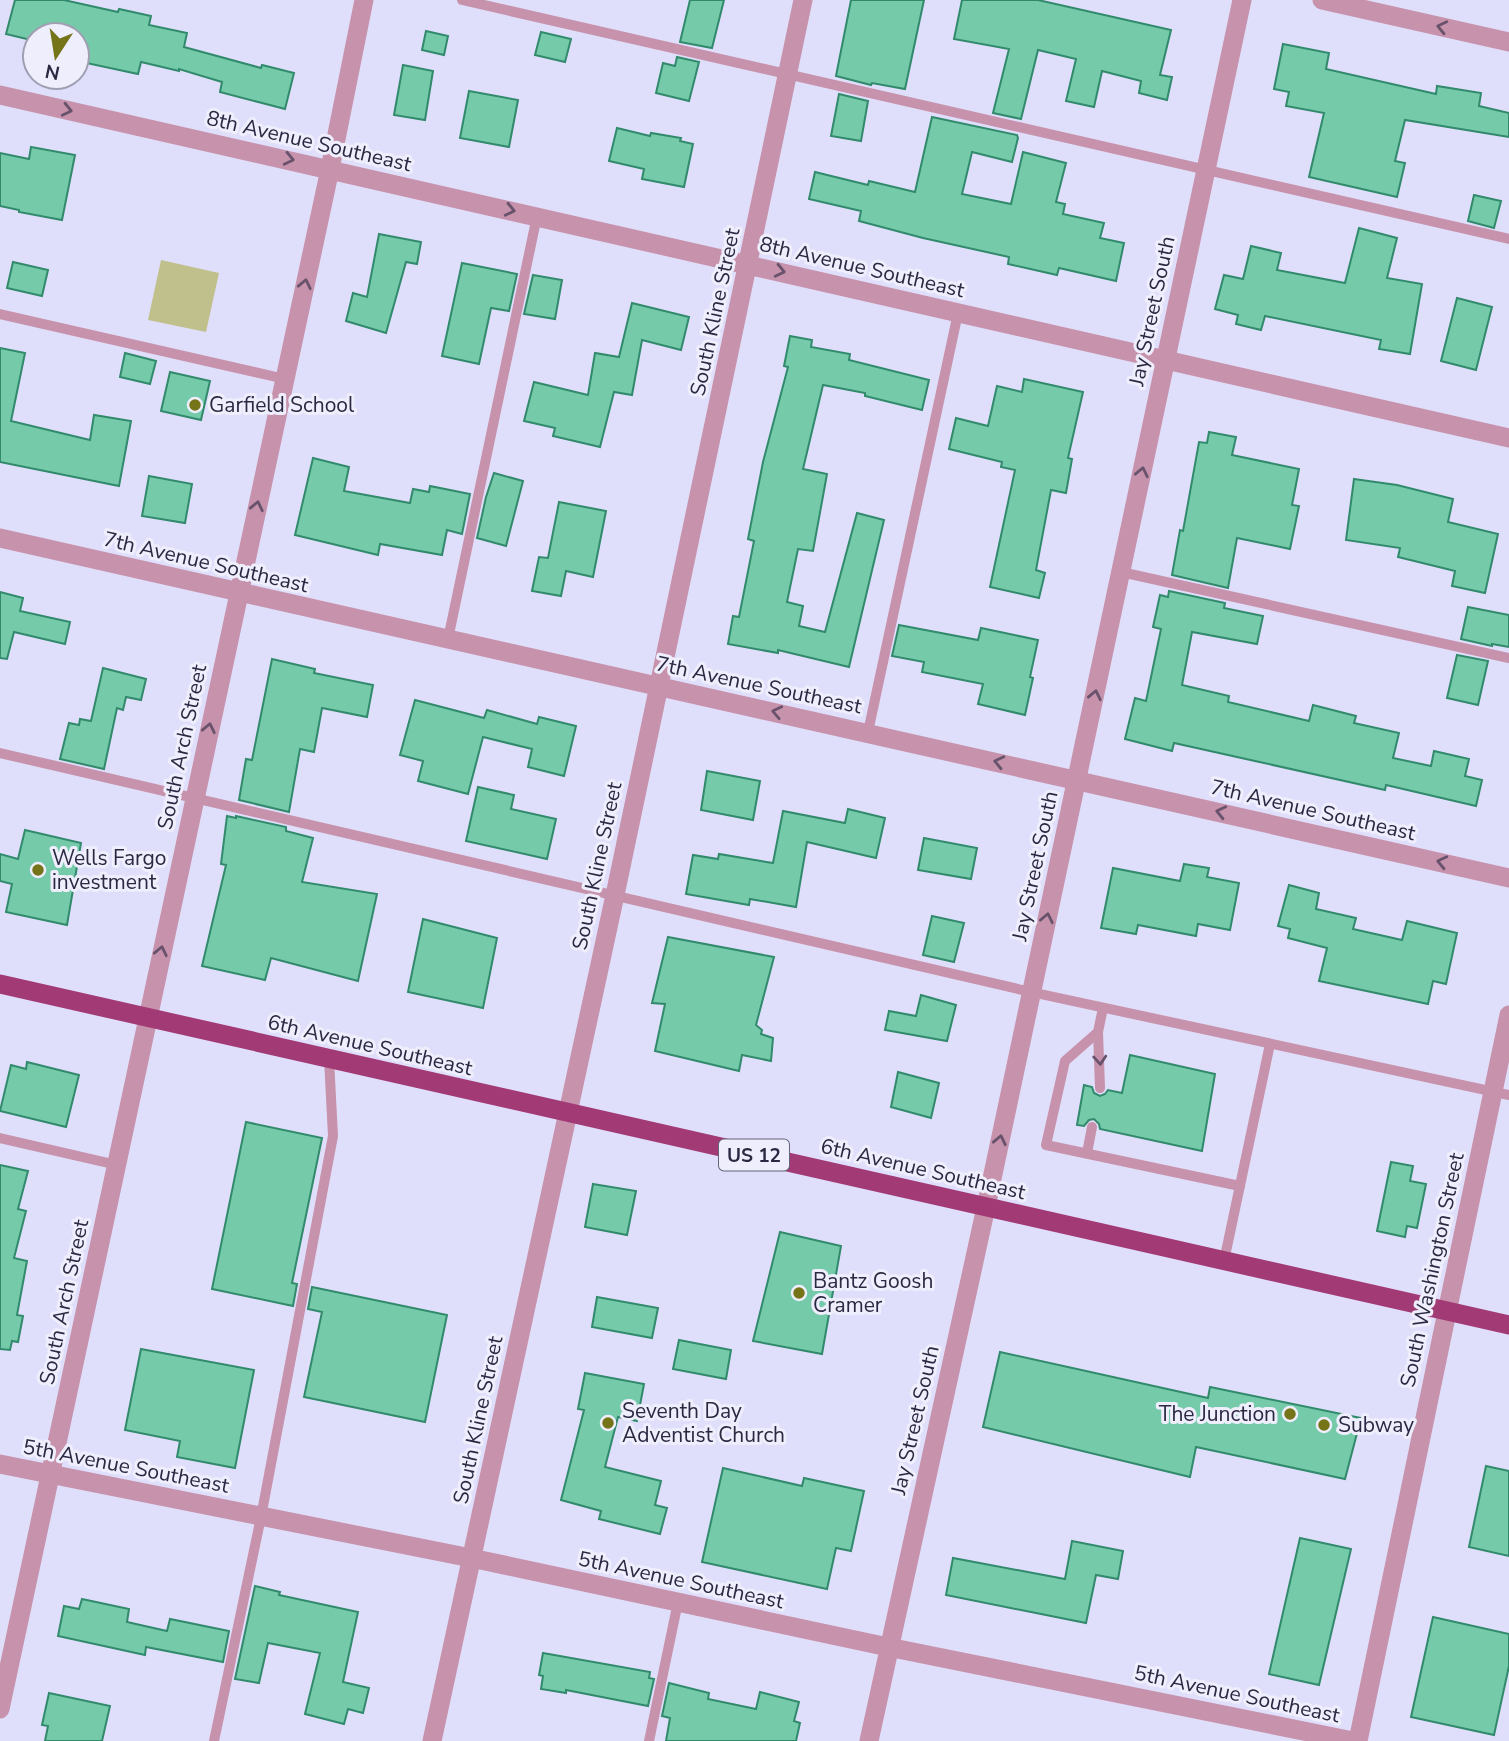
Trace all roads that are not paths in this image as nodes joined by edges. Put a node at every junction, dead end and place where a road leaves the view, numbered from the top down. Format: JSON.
{"nodes":[{"id":1,"x":364,"y":0,"type":"edge"},
{"id":2,"x":463,"y":0,"type":"edge"},
{"id":3,"x":803,"y":0,"type":"edge"},
{"id":4,"x":1242,"y":0,"type":"edge"},
{"id":5,"x":1322,"y":0,"type":"edge"},
{"id":6,"x":1509,"y":42,"type":"edge"},
{"id":7,"x":789,"y":73,"type":"junction"},
{"id":8,"x":0,"y":95,"type":"edge"},
{"id":9,"x":330,"y":169,"type":"junction"},
{"id":10,"x":1205,"y":170,"type":"junction"},
{"id":11,"x":537,"y":216,"type":"junction"},
{"id":12,"x":1509,"y":239,"type":"edge"},
{"id":13,"x":749,"y":264,"type":"junction"},
{"id":14,"x":958,"y":313,"type":"junction"},
{"id":15,"x":0,"y":314,"type":"edge"},
{"id":16,"x":1165,"y":360,"type":"junction"},
{"id":17,"x":285,"y":379,"type":"junction"},
{"id":18,"x":1509,"y":438,"type":"edge"},
{"id":19,"x":0,"y":538,"type":"edge"},
{"id":20,"x":1121,"y":572,"type":"junction"},
{"id":21,"x":238,"y":593,"type":"junction"},
{"id":22,"x":448,"y":639,"type":"junction"},
{"id":23,"x":1509,"y":658,"type":"edge"},
{"id":24,"x":659,"y":687,"type":"junction"},
{"id":25,"x":868,"y":732,"type":"junction"},
{"id":26,"x":0,"y":752,"type":"edge"},
{"id":27,"x":1078,"y":779,"type":"junction"},
{"id":28,"x":195,"y":798,"type":"junction"},
{"id":29,"x":1509,"y":877,"type":"edge"},
{"id":30,"x":615,"y":895,"type":"junction"},
{"id":31,"x":0,"y":984,"type":"edge"},
{"id":32,"x":1031,"y":992,"type":"junction"},
{"id":33,"x":1103,"y":1008,"type":"junction"},
{"id":34,"x":1509,"y":1015,"type":"edge"},
{"id":35,"x":147,"y":1017,"type":"junction"},
{"id":36,"x":1098,"y":1032,"type":"junction"},
{"id":37,"x":1270,"y":1044,"type":"junction"},
{"id":38,"x":329,"y":1059,"type":"junction"},
{"id":39,"x":1100,"y":1088,"type":"dead end"},
{"id":40,"x":1501,"y":1094,"type":"edge"},
{"id":41,"x":567,"y":1113,"type":"junction"},
{"id":42,"x":1092,"y":1127,"type":"dead end"},
{"id":43,"x":0,"y":1138,"type":"edge"},
{"id":44,"x":1087,"y":1153,"type":"junction"},
{"id":45,"x":117,"y":1165,"type":"junction"},
{"id":46,"x":1240,"y":1186,"type":"junction"},
{"id":47,"x":986,"y":1207,"type":"junction"},
{"id":48,"x":1224,"y":1261,"type":"junction"},
{"id":49,"x":1447,"y":1312,"type":"junction"},
{"id":50,"x":1509,"y":1325,"type":"edge"},
{"id":51,"x":0,"y":1464,"type":"edge"},
{"id":52,"x":50,"y":1475,"type":"junction"},
{"id":53,"x":261,"y":1517,"type":"junction"},
{"id":54,"x":471,"y":1558,"type":"junction"},
{"id":55,"x":678,"y":1602,"type":"junction"},
{"id":56,"x":888,"y":1647,"type":"junction"},
{"id":57,"x":0,"y":1709,"type":"edge"},
{"id":58,"x":214,"y":1741,"type":"edge"},
{"id":59,"x":432,"y":1741,"type":"edge"},
{"id":60,"x":649,"y":1741,"type":"edge"},
{"id":61,"x":869,"y":1741,"type":"edge"},
{"id":62,"x":1353,"y":1741,"type":"edge"},
{"id":63,"x":1358,"y":1741,"type":"edge"}],
"edges":[{"from":1,"to":9,"type":"street","name":"South Arch Street"},
{"from":2,"to":7,"type":"lane"},
{"from":3,"to":7,"type":"street","name":"South Kline Street"},
{"from":4,"to":10,"type":"street","name":"Jay Street South"},
{"from":6,"to":5,"type":"street","one_way":true},
{"from":7,"to":10,"type":"lane"},
{"from":7,"to":13,"type":"street","name":"South Kline Street"},
{"from":8,"to":9,"type":"street","name":"8th Avenue Southeast","one_way":true},
{"from":9,"to":11,"type":"street","name":"8th Avenue Southeast","one_way":true},
{"from":17,"to":9,"type":"street","name":"South Arch Street","one_way":true},
{"from":10,"to":12,"type":"lane"},
{"from":10,"to":16,"type":"street","name":"Jay Street South"},
{"from":11,"to":13,"type":"street","name":"8th Avenue Southeast"},
{"from":11,"to":22,"type":"lane"},
{"from":13,"to":14,"type":"street","name":"8th Avenue Southeast","one_way":true},
{"from":13,"to":24,"type":"street","name":"South Kline Street"},
{"from":14,"to":16,"type":"street","name":"8th Avenue Southeast"},
{"from":14,"to":25,"type":"lane"},
{"from":15,"to":17,"type":"lane"},
{"from":16,"to":18,"type":"street","name":"8th Avenue Southeast"},
{"from":20,"to":16,"type":"street","name":"Jay Street South","one_way":true},
{"from":21,"to":17,"type":"street","name":"South Arch Street","one_way":true},
{"from":19,"to":21,"type":"street","name":"7th Avenue Southeast"},
{"from":20,"to":23,"type":"lane"},
{"from":27,"to":20,"type":"street","name":"Jay Street South","one_way":true},
{"from":21,"to":22,"type":"street","name":"7th Avenue Southeast"},
{"from":28,"to":21,"type":"street","name":"South Arch Street","one_way":true},
{"from":22,"to":24,"type":"street","name":"7th Avenue Southeast"},
{"from":25,"to":24,"type":"street","name":"7th Avenue Southeast","one_way":true},
{"from":24,"to":30,"type":"street","name":"South Kline Street"},
{"from":27,"to":25,"type":"street","name":"7th Avenue Southeast","one_way":true},
{"from":26,"to":28,"type":"lane"},
{"from":29,"to":27,"type":"street","name":"7th Avenue Southeast","one_way":true},
{"from":32,"to":27,"type":"street","name":"Jay Street South","one_way":true},
{"from":28,"to":30,"type":"lane"},
{"from":35,"to":28,"type":"street","name":"South Arch Street","one_way":true},
{"from":30,"to":32,"type":"lane"},
{"from":30,"to":41,"type":"street","name":"South Kline Street"},
{"from":31,"to":35,"type":"highway","name":"6th Avenue Southeast","number":"US 12"},
{"from":32,"to":33,"type":"lane"},
{"from":47,"to":32,"type":"street","name":"Jay Street South","one_way":true},
{"from":33,"to":36,"type":"lane"},
{"from":33,"to":37,"type":"lane"},
{"from":34,"to":40,"type":"street","name":"South Washington Street"},
{"from":35,"to":38,"type":"highway","name":"6th Avenue Southeast","number":"US 12"},
{"from":35,"to":45,"type":"street","name":"South Arch Street"},
{"from":36,"to":39,"type":"lane","one_way":true},
{"from":36,"to":44,"type":"lane"},
{"from":37,"to":40,"type":"lane"},
{"from":37,"to":46,"type":"lane"},
{"from":38,"to":41,"type":"highway","name":"6th Avenue Southeast","number":"US 12"},
{"from":38,"to":53,"type":"lane"},
{"from":40,"to":49,"type":"street","name":"South Washington Street"},
{"from":41,"to":47,"type":"highway","name":"6th Avenue Southeast","number":"US 12"},
{"from":41,"to":54,"type":"street","name":"South Kline Street"},
{"from":42,"to":44,"type":"lane"},
{"from":43,"to":45,"type":"lane"},
{"from":44,"to":46,"type":"lane"},
{"from":45,"to":52,"type":"street","name":"South Arch Street"},
{"from":46,"to":48,"type":"lane"},
{"from":47,"to":48,"type":"highway","name":"6th Avenue Southeast","number":"US 12"},
{"from":47,"to":56,"type":"street","name":"Jay Street South"},
{"from":48,"to":49,"type":"highway","name":"6th Avenue Southeast","number":"US 12"},
{"from":49,"to":50,"type":"highway","name":"6th Avenue Southeast","number":"US 12"},
{"from":49,"to":63,"type":"street","name":"South Washington Street"},
{"from":51,"to":52,"type":"street","name":"5th Avenue Southeast"},
{"from":52,"to":53,"type":"street","name":"5th Avenue Southeast"},
{"from":52,"to":57,"type":"street","name":"South Arch Street"},
{"from":53,"to":54,"type":"street","name":"5th Avenue Southeast"},
{"from":53,"to":58,"type":"lane"},
{"from":54,"to":55,"type":"street","name":"5th Avenue Southeast"},
{"from":54,"to":59,"type":"street","name":"South Kline Street"},
{"from":55,"to":56,"type":"street","name":"5th Avenue Southeast"},
{"from":55,"to":60,"type":"lane"},
{"from":56,"to":61,"type":"street","name":"Jay Street South"},
{"from":56,"to":62,"type":"street","name":"5th Avenue Southeast"}]}
